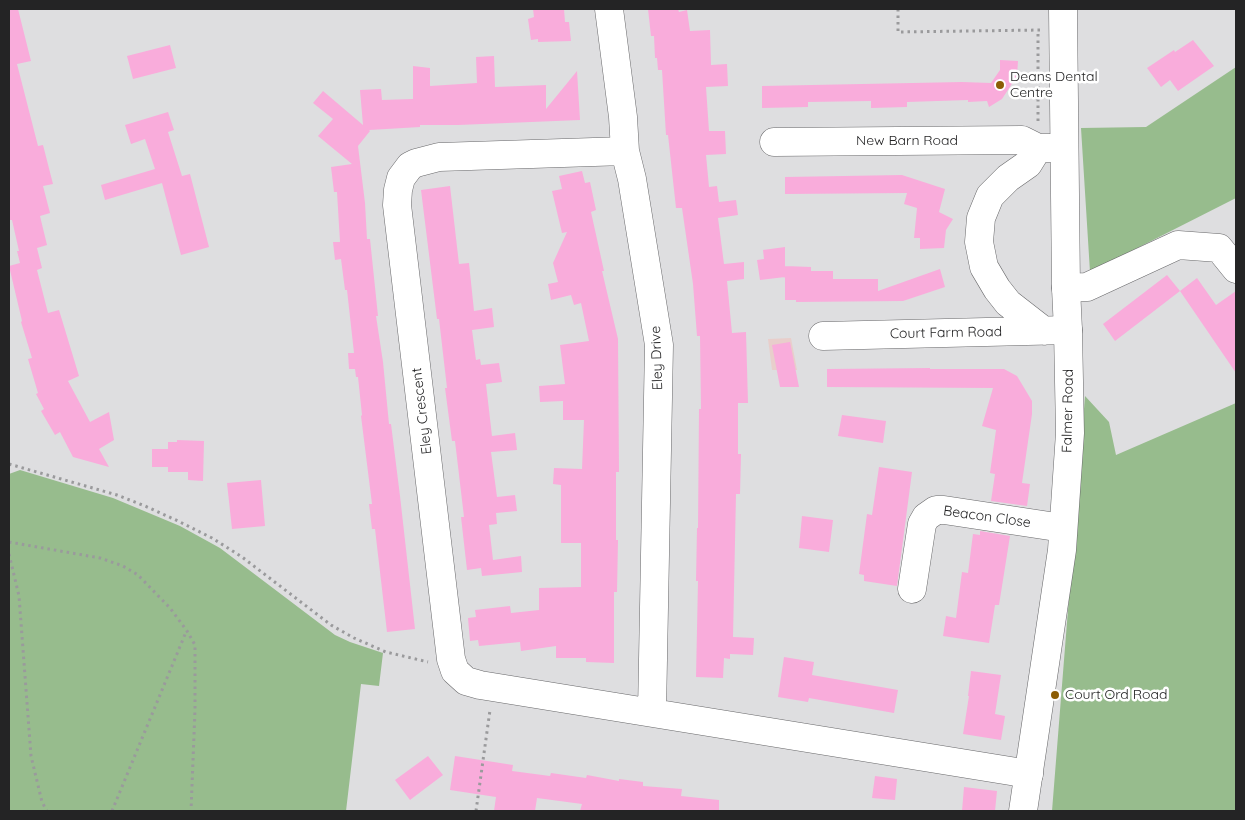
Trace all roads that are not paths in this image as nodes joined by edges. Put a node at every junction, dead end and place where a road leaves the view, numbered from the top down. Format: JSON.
{"nodes":[{"id":1,"x":609,"y":9,"type":"edge"},
{"id":2,"x":1051,"y":23,"type":"edge"},
{"id":3,"x":774,"y":142,"type":"dead end"},
{"id":4,"x":1051,"y":148,"type":"junction"},
{"id":5,"x":626,"y":151,"type":"junction"},
{"id":6,"x":1236,"y":269,"type":"edge"},
{"id":7,"x":1066,"y":288,"type":"junction"},
{"id":8,"x":1056,"y":331,"type":"junction"},
{"id":9,"x":823,"y":336,"type":"dead end"},
{"id":10,"x":1063,"y":528,"type":"junction"},
{"id":11,"x":912,"y":589,"type":"dead end"},
{"id":12,"x":652,"y":712,"type":"junction"},
{"id":13,"x":1028,"y":774,"type":"junction"},
{"id":14,"x":1023,"y":811,"type":"edge"}],
"edges":[{"from":1,"to":5,"type":"street","name":"Eley Drive"},
{"from":2,"to":4,"type":"street","name":"Falmer Road"},
{"from":3,"to":4,"type":"street","name":"New Barn Road"},
{"from":4,"to":7,"type":"street","name":"Falmer Road"},
{"from":4,"to":8,"type":"street"},
{"from":5,"to":12,"type":"street","name":"Eley Drive"},
{"from":5,"to":12,"type":"street","name":"Eley Crescent"},
{"from":6,"to":7,"type":"street"},
{"from":7,"to":8,"type":"street","name":"Falmer Road"},
{"from":8,"to":9,"type":"street","name":"Court Farm Road"},
{"from":8,"to":10,"type":"street","name":"Falmer Road"},
{"from":10,"to":11,"type":"street","name":"Beacon Close"},
{"from":10,"to":13,"type":"street","name":"Falmer Road"},
{"from":12,"to":13,"type":"street"},
{"from":13,"to":14,"type":"street","name":"Falmer Road"}]}
